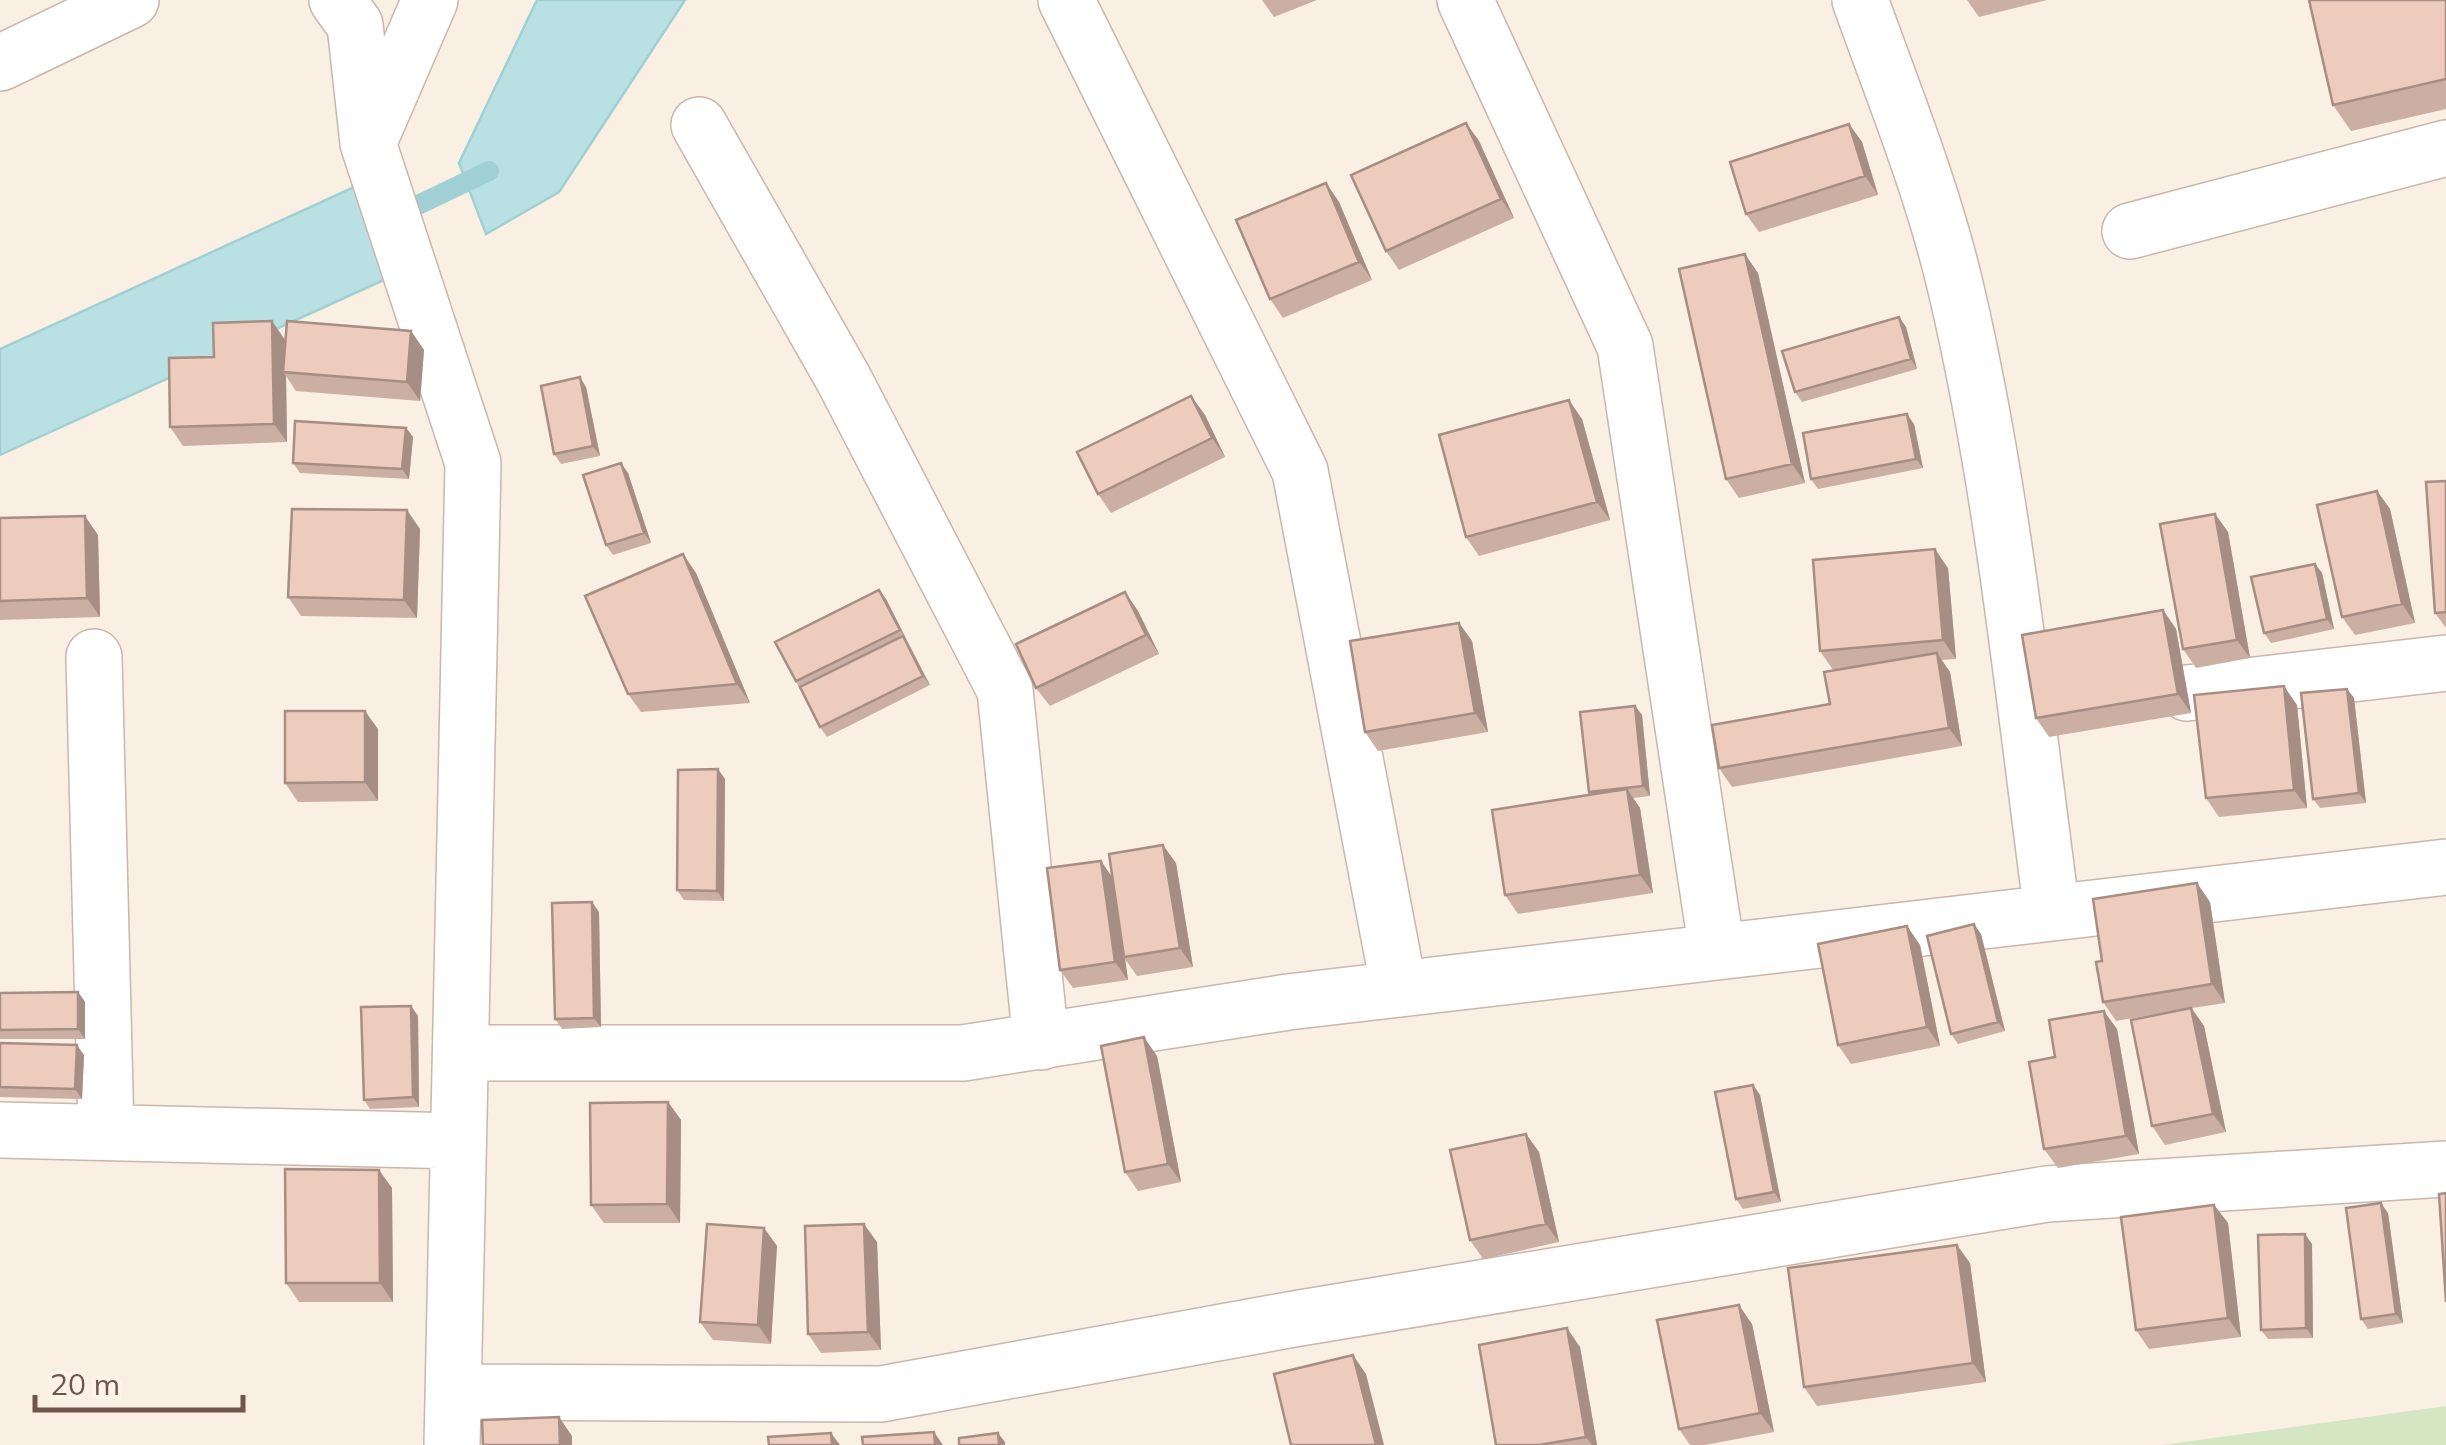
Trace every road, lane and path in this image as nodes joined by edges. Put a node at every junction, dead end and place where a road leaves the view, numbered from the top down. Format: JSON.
{"nodes":[{"id":1,"x":131,"y":0,"type":"edge"},
{"id":2,"x":337,"y":0,"type":"edge"},
{"id":3,"x":430,"y":0,"type":"edge"},
{"id":4,"x":1066,"y":0,"type":"edge"},
{"id":5,"x":1465,"y":0,"type":"edge"},
{"id":6,"x":1860,"y":0,"type":"edge"},
{"id":7,"x":0,"y":63,"type":"edge"},
{"id":8,"x":699,"y":125,"type":"dead end"},
{"id":9,"x":368,"y":143,"type":"junction"},
{"id":10,"x":2446,"y":148,"type":"edge"},
{"id":11,"x":2130,"y":231,"type":"dead end"},
{"id":12,"x":94,"y":656,"type":"dead end"},
{"id":13,"x":2446,"y":663,"type":"edge"},
{"id":14,"x":2187,"y":693,"type":"dead end"},
{"id":15,"x":2446,"y":866,"type":"edge"},
{"id":16,"x":2052,"y":912,"type":"junction"},
{"id":17,"x":1717,"y":952,"type":"junction"},
{"id":18,"x":1399,"y":989,"type":"junction"},
{"id":19,"x":1041,"y":1042,"type":"junction"},
{"id":20,"x":460,"y":1052,"type":"junction"},
{"id":21,"x":0,"y":1130,"type":"edge"},
{"id":22,"x":106,"y":1132,"type":"junction"},
{"id":23,"x":458,"y":1140,"type":"junction"},
{"id":24,"x":2446,"y":1169,"type":"edge"},
{"id":25,"x":453,"y":1392,"type":"junction"},
{"id":26,"x":452,"y":1445,"type":"edge"}],
"edges":[{"from":1,"to":7,"type":"street"},
{"from":2,"to":9,"type":"street"},
{"from":3,"to":9,"type":"street"},
{"from":4,"to":18,"type":"street"},
{"from":5,"to":17,"type":"street"},
{"from":6,"to":16,"type":"street"},
{"from":8,"to":19,"type":"street"},
{"from":9,"to":20,"type":"street"},
{"from":10,"to":11,"type":"street"},
{"from":12,"to":22,"type":"street"},
{"from":13,"to":14,"type":"street"},
{"from":15,"to":16,"type":"street"},
{"from":16,"to":17,"type":"street"},
{"from":17,"to":18,"type":"street"},
{"from":18,"to":19,"type":"street"},
{"from":19,"to":20,"type":"street"},
{"from":20,"to":23,"type":"street"},
{"from":21,"to":22,"type":"street"},
{"from":22,"to":23,"type":"street"},
{"from":23,"to":25,"type":"street"},
{"from":24,"to":25,"type":"street"},
{"from":25,"to":26,"type":"street"}]}
